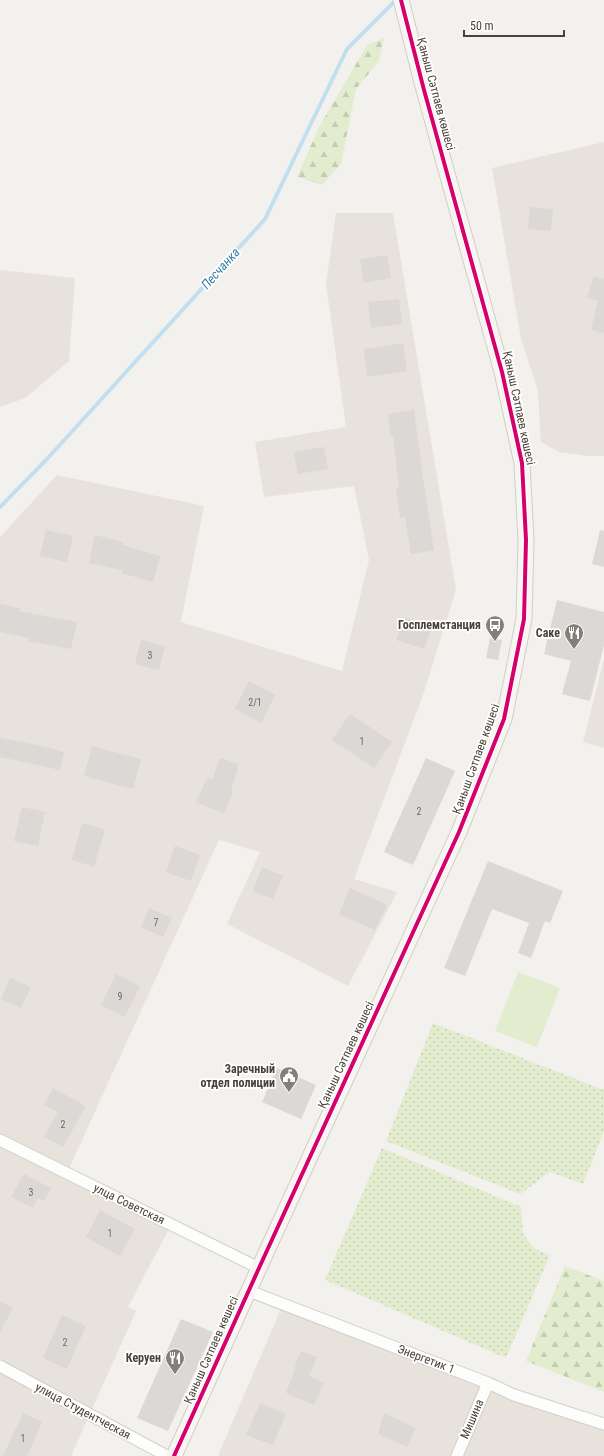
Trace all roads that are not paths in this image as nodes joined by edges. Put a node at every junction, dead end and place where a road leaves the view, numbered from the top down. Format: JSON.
{"nodes":[{"id":1,"x":402,"y":0,"type":"edge"},
{"id":2,"x":0,"y":1140,"type":"edge"},
{"id":3,"x":259,"y":1268,"type":"junction"},
{"id":4,"x":248,"y":1292,"type":"junction"},
{"id":5,"x":0,"y":1366,"type":"edge"},
{"id":6,"x":488,"y":1383,"type":"junction"},
{"id":7,"x":604,"y":1424,"type":"edge"},
{"id":8,"x":167,"y":1456,"type":"edge"},
{"id":9,"x":174,"y":1456,"type":"edge"},
{"id":10,"x":457,"y":1456,"type":"edge"}],
"edges":[{"from":1,"to":3,"type":"street","name":"Қаныш Сәтпаев көшесі"},
{"from":2,"to":3,"type":"street","name":"улца Советская"},
{"from":3,"to":4,"type":"street","name":"Қаныш Сәтпаев көшесі"},
{"from":4,"to":6,"type":"street","name":"Энергетик 1"},
{"from":4,"to":9,"type":"street","name":"Қаныш Сәтпаев көшесі"},
{"from":5,"to":8,"type":"street","name":"улица Студентческая"},
{"from":6,"to":7,"type":"street","name":"Энергетик 1"},
{"from":6,"to":10,"type":"street","name":"Мишина"}]}
